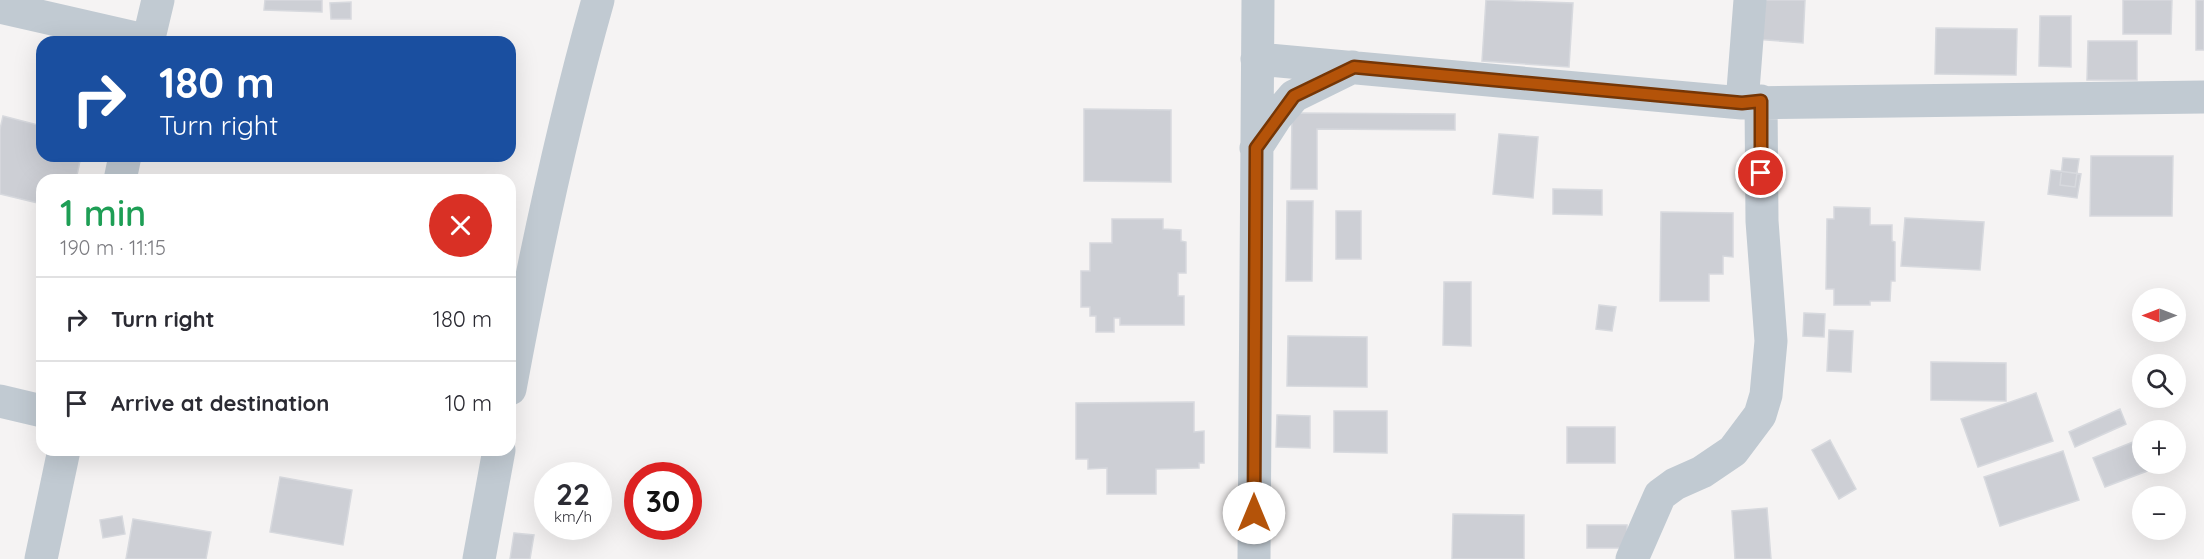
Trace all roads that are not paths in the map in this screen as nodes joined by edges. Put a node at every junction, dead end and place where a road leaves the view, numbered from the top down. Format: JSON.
{"nodes":[{"id":1,"x":158,"y":0,"type":"edge"},
{"id":2,"x":598,"y":0,"type":"edge"},
{"id":3,"x":1258,"y":0,"type":"edge"},
{"id":4,"x":1750,"y":0,"type":"edge"},
{"id":5,"x":0,"y":7,"type":"edge"},
{"id":6,"x":126,"y":36,"type":"edge"},
{"id":7,"x":149,"y":36,"type":"edge"},
{"id":8,"x":1257,"y":59,"type":"junction"},
{"id":9,"x":1354,"y":67,"type":"junction"},
{"id":10,"x":2204,"y":97,"type":"edge"},
{"id":11,"x":1751,"y":102,"type":"junction"},
{"id":12,"x":1256,"y":148,"type":"junction"},
{"id":13,"x":516,"y":358,"type":"edge"},
{"id":14,"x":0,"y":401,"type":"edge"},
{"id":15,"x":36,"y":410,"type":"edge"},
{"id":16,"x":63,"y":456,"type":"edge"},
{"id":17,"x":498,"y":456,"type":"edge"},
{"id":18,"x":41,"y":559,"type":"edge"},
{"id":19,"x":479,"y":559,"type":"edge"},
{"id":20,"x":1254,"y":559,"type":"edge"},
{"id":21,"x":1632,"y":559,"type":"edge"}],
"edges":[{"from":1,"to":7,"type":"street"},
{"from":2,"to":13,"type":"street"},
{"from":3,"to":8,"type":"street"},
{"from":4,"to":11,"type":"street"},
{"from":5,"to":6,"type":"street"},
{"from":8,"to":9,"type":"street"},
{"from":8,"to":12,"type":"street"},
{"from":9,"to":11,"type":"street"},
{"from":9,"to":12,"type":"street"},
{"from":10,"to":11,"type":"street"},
{"from":11,"to":21,"type":"street"},
{"from":12,"to":20,"type":"street"},
{"from":14,"to":15,"type":"street"},
{"from":16,"to":18,"type":"street"},
{"from":17,"to":19,"type":"street"}]}
